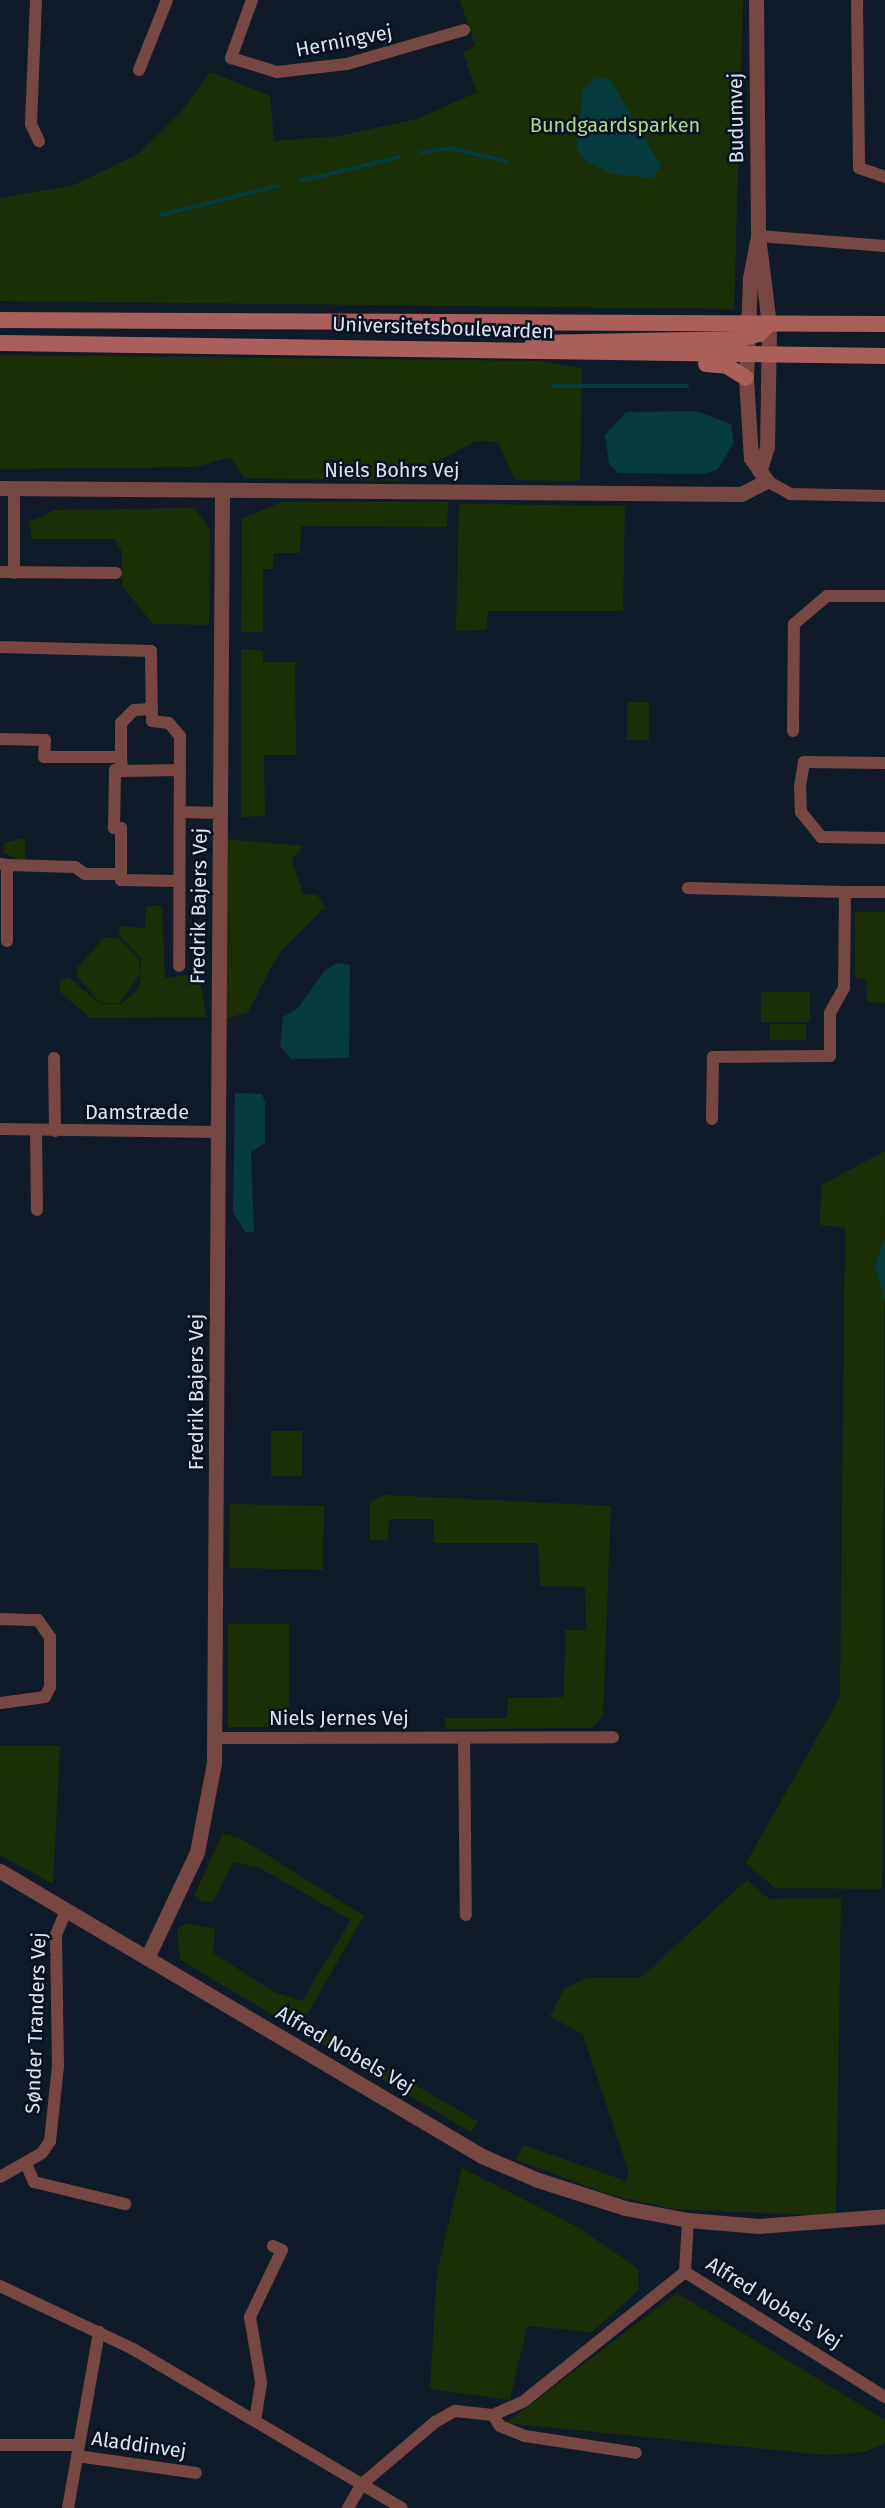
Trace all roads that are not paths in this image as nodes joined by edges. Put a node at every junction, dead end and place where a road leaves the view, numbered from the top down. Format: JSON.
{"nodes":[{"id":1,"x":36,"y":0,"type":"edge"},
{"id":2,"x":167,"y":0,"type":"edge"},
{"id":3,"x":252,"y":0,"type":"edge"},
{"id":4,"x":756,"y":0,"type":"edge"},
{"id":5,"x":857,"y":0,"type":"edge"},
{"id":6,"x":464,"y":30,"type":"dead end"},
{"id":7,"x":139,"y":70,"type":"dead end"},
{"id":8,"x":39,"y":141,"type":"dead end"},
{"id":9,"x":885,"y":177,"type":"edge"},
{"id":10,"x":759,"y":236,"type":"junction"},
{"id":11,"x":885,"y":246,"type":"edge"},
{"id":12,"x":0,"y":320,"type":"edge"},
{"id":13,"x":885,"y":324,"type":"edge"},
{"id":14,"x":769,"y":330,"type":"junction"},
{"id":15,"x":749,"y":339,"type":"junction"},
{"id":16,"x":0,"y":343,"type":"edge"},
{"id":17,"x":472,"y":348,"type":"junction"},
{"id":18,"x":535,"y":353,"type":"junction"},
{"id":19,"x":769,"y":354,"type":"junction"},
{"id":20,"x":885,"y":356,"type":"edge"},
{"id":21,"x":746,"y":378,"type":"junction"},
{"id":22,"x":763,"y":476,"type":"junction"},
{"id":23,"x":7,"y":488,"type":"edge"},
{"id":24,"x":222,"y":490,"type":"junction"},
{"id":25,"x":885,"y":496,"type":"edge"},
{"id":26,"x":0,"y":572,"type":"edge"},
{"id":27,"x":14,"y":573,"type":"junction"},
{"id":28,"x":116,"y":573,"type":"dead end"},
{"id":29,"x":885,"y":596,"type":"edge"},
{"id":30,"x":0,"y":647,"type":"edge"},
{"id":31,"x":152,"y":710,"type":"junction"},
{"id":32,"x":793,"y":730,"type":"dead end"},
{"id":33,"x":0,"y":740,"type":"edge"},
{"id":34,"x":121,"y":758,"type":"junction"},
{"id":35,"x":885,"y":763,"type":"edge"},
{"id":36,"x":180,"y":770,"type":"junction"},
{"id":37,"x":122,"y":771,"type":"junction"},
{"id":38,"x":180,"y":812,"type":"junction"},
{"id":39,"x":221,"y":813,"type":"junction"},
{"id":40,"x":885,"y":838,"type":"edge"},
{"id":41,"x":4,"y":865,"type":"edge"},
{"id":42,"x":120,"y":874,"type":"junction"},
{"id":43,"x":179,"y":880,"type":"junction"},
{"id":44,"x":688,"y":888,"type":"dead end"},
{"id":45,"x":846,"y":892,"type":"junction"},
{"id":46,"x":885,"y":892,"type":"edge"},
{"id":47,"x":7,"y":942,"type":"dead end"},
{"id":48,"x":179,"y":966,"type":"dead end"},
{"id":49,"x":54,"y":1058,"type":"dead end"},
{"id":50,"x":712,"y":1119,"type":"dead end"},
{"id":51,"x":0,"y":1129,"type":"edge"},
{"id":52,"x":36,"y":1131,"type":"junction"},
{"id":53,"x":55,"y":1131,"type":"junction"},
{"id":54,"x":218,"y":1132,"type":"junction"},
{"id":55,"x":37,"y":1210,"type":"dead end"},
{"id":56,"x":0,"y":1619,"type":"edge"},
{"id":57,"x":0,"y":1703,"type":"edge"},
{"id":58,"x":612,"y":1737,"type":"dead end"},
{"id":59,"x":215,"y":1738,"type":"junction"},
{"id":60,"x":464,"y":1738,"type":"junction"},
{"id":61,"x":0,"y":1871,"type":"edge"},
{"id":62,"x":66,"y":1910,"type":"junction"},
{"id":63,"x":466,"y":1915,"type":"dead end"},
{"id":64,"x":147,"y":1958,"type":"junction"},
{"id":65,"x":26,"y":2164,"type":"junction"},
{"id":66,"x":0,"y":2177,"type":"edge"},
{"id":67,"x":125,"y":2204,"type":"dead end"},
{"id":68,"x":885,"y":2216,"type":"edge"},
{"id":69,"x":688,"y":2220,"type":"junction"},
{"id":70,"x":273,"y":2246,"type":"dead end"},
{"id":71,"x":685,"y":2272,"type":"junction"},
{"id":72,"x":0,"y":2286,"type":"edge"},
{"id":73,"x":99,"y":2332,"type":"junction"},
{"id":74,"x":885,"y":2397,"type":"edge"},
{"id":75,"x":493,"y":2415,"type":"junction"},
{"id":76,"x":255,"y":2421,"type":"junction"},
{"id":77,"x":0,"y":2445,"type":"edge"},
{"id":78,"x":78,"y":2451,"type":"junction"},
{"id":79,"x":636,"y":2453,"type":"dead end"},
{"id":80,"x":196,"y":2473,"type":"dead end"},
{"id":81,"x":362,"y":2484,"type":"junction"},
{"id":82,"x":68,"y":2508,"type":"edge"},
{"id":83,"x":348,"y":2508,"type":"edge"},
{"id":84,"x":402,"y":2508,"type":"edge"}],
"edges":[{"from":1,"to":8,"type":"street"},
{"from":2,"to":7,"type":"street"},
{"from":3,"to":6,"type":"street","name":"Herningvej"},
{"from":4,"to":10,"type":"street","name":"Budumvej"},
{"from":5,"to":9,"type":"street"},
{"from":10,"to":11,"type":"street"},
{"from":10,"to":14,"type":"street","name":"Budumvej"},
{"from":10,"to":15,"type":"street","name":"Budumvej"},
{"from":12,"to":15,"type":"main road","name":"Universitetsboulevarden"},
{"from":13,"to":14,"type":"main road","name":"Universitetsboulevarden"},
{"from":14,"to":15,"type":"main road","name":"Universitetsboulevarden"},
{"from":14,"to":19,"type":"street"},
{"from":15,"to":17,"type":"main road"},
{"from":15,"to":18,"type":"main road","name":"Universitetsboulevarden"},
{"from":15,"to":19,"type":"main road","name":"Universitetsboulevarden"},
{"from":15,"to":21,"type":"street"},
{"from":16,"to":17,"type":"main road","name":"Universitetsboulevarden"},
{"from":17,"to":18,"type":"main road","name":"Universitetsboulevarden"},
{"from":18,"to":21,"type":"main road"},
{"from":19,"to":20,"type":"main road","name":"Universitetsboulevarden"},
{"from":19,"to":22,"type":"street"},
{"from":21,"to":22,"type":"street"},
{"from":22,"to":24,"type":"street","name":"Niels Bohrs Vej"},
{"from":22,"to":25,"type":"street"},
{"from":23,"to":24,"type":"street","name":"Niels Bohrs Vej"},
{"from":23,"to":27,"type":"street","name":"Niels Bohrs Vej"},
{"from":24,"to":39,"type":"street","name":"Fredrik Bajers Vej"},
{"from":26,"to":27,"type":"street"},
{"from":27,"to":28,"type":"street"},
{"from":29,"to":32,"type":"street"},
{"from":30,"to":31,"type":"street"},
{"from":31,"to":34,"type":"street"},
{"from":31,"to":36,"type":"street","name":"Fredrik Bajers Vej"},
{"from":33,"to":34,"type":"street"},
{"from":34,"to":37,"type":"street"},
{"from":35,"to":40,"type":"street"},
{"from":36,"to":37,"type":"street"},
{"from":36,"to":38,"type":"street","name":"Fredrik Bajers Vej"},
{"from":37,"to":42,"type":"street"},
{"from":38,"to":39,"type":"street","name":"Fredrik Bajers Vej"},
{"from":38,"to":43,"type":"street","name":"Fredrik Bajers Vej"},
{"from":39,"to":54,"type":"street","name":"Fredrik Bajers Vej"},
{"from":41,"to":42,"type":"street","name":"Fredrik Bajers Vej"},
{"from":41,"to":47,"type":"street","name":"Fredrik Bajers Vej"},
{"from":42,"to":43,"type":"street","name":"Fredrik Bajers Vej"},
{"from":43,"to":48,"type":"street","name":"Fredrik Bajers Vej"},
{"from":44,"to":45,"type":"street"},
{"from":45,"to":46,"type":"street"},
{"from":45,"to":50,"type":"street"},
{"from":49,"to":53,"type":"street"},
{"from":51,"to":52,"type":"street","name":"Damstræde"},
{"from":52,"to":53,"type":"street","name":"Damstræde"},
{"from":52,"to":55,"type":"street"},
{"from":53,"to":54,"type":"street","name":"Damstræde"},
{"from":54,"to":59,"type":"street","name":"Fredrik Bajers Vej"},
{"from":56,"to":57,"type":"street"},
{"from":58,"to":60,"type":"street","name":"Niels Jernes Vej"},
{"from":59,"to":60,"type":"street","name":"Niels Jernes Vej"},
{"from":59,"to":64,"type":"street","name":"Fredrik Bajers Vej"},
{"from":60,"to":63,"type":"street"},
{"from":61,"to":62,"type":"street","name":"Alfred Nobels Vej"},
{"from":62,"to":64,"type":"street","name":"Alfred Nobels Vej"},
{"from":62,"to":65,"type":"street","name":"Sønder Tranders Vej"},
{"from":64,"to":69,"type":"street","name":"Alfred Nobels Vej"},
{"from":65,"to":66,"type":"street","name":"Sønder Tranders Vej"},
{"from":65,"to":67,"type":"street"},
{"from":68,"to":69,"type":"street","name":"Alfred Nobels Vej"},
{"from":69,"to":71,"type":"street","name":"Alfred Nobels Vej"},
{"from":70,"to":76,"type":"street"},
{"from":71,"to":74,"type":"street","name":"Alfred Nobels Vej"},
{"from":71,"to":75,"type":"street"},
{"from":72,"to":73,"type":"street"},
{"from":73,"to":76,"type":"street"},
{"from":73,"to":78,"type":"street","name":"Aladdinvej"},
{"from":75,"to":79,"type":"street"},
{"from":75,"to":81,"type":"street"},
{"from":76,"to":81,"type":"street"},
{"from":77,"to":78,"type":"street","name":"Aladdinvej"},
{"from":78,"to":80,"type":"street","name":"Aladdinvej"},
{"from":78,"to":82,"type":"street","name":"Aladdinvej"},
{"from":81,"to":83,"type":"street"},
{"from":81,"to":84,"type":"street"}]}
